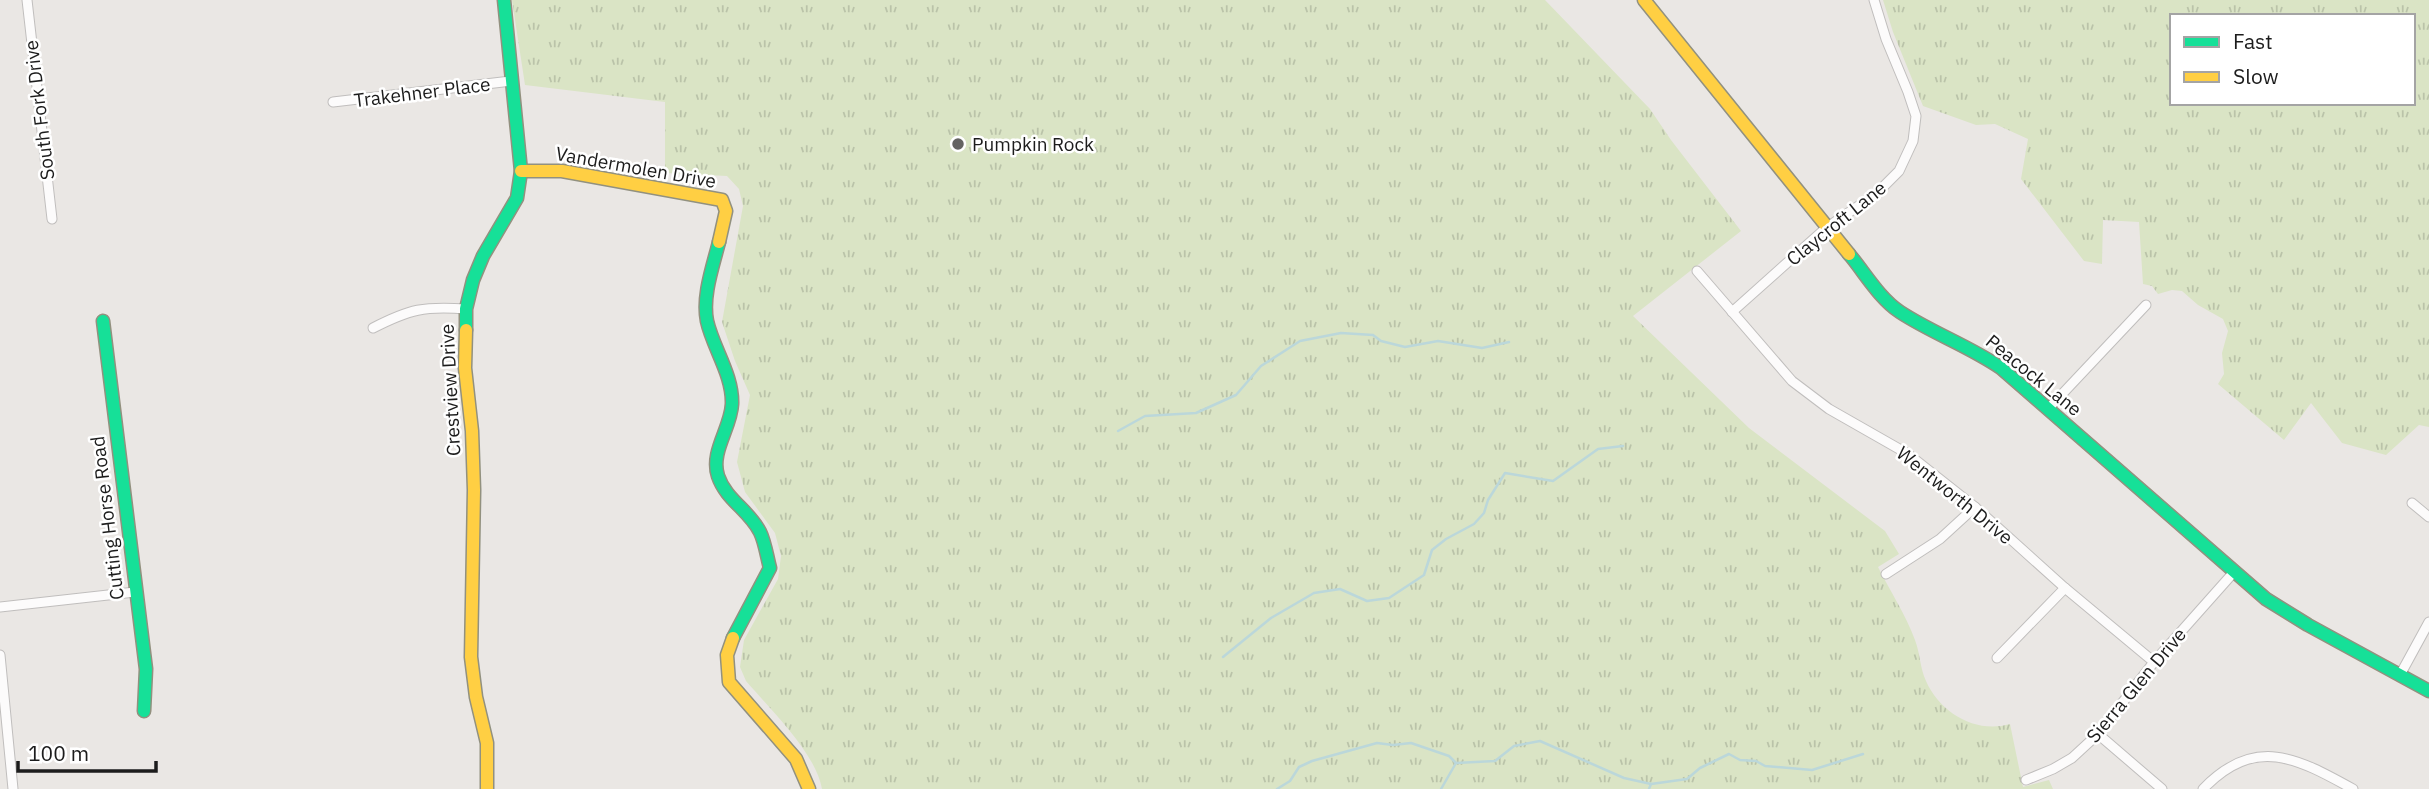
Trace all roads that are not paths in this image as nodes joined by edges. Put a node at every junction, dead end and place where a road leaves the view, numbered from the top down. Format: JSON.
{"nodes":[{"id":1,"x":27,"y":0,"type":"edge"},
{"id":2,"x":504,"y":0,"type":"edge"},
{"id":3,"x":1644,"y":0,"type":"edge"},
{"id":4,"x":1874,"y":0,"type":"edge"},
{"id":5,"x":512,"y":81,"type":"junction"},
{"id":6,"x":332,"y":103,"type":"dead end"},
{"id":7,"x":521,"y":171,"type":"junction"},
{"id":8,"x":52,"y":219,"type":"dead end"},
{"id":9,"x":1826,"y":228,"type":"junction"},
{"id":10,"x":1697,"y":271,"type":"dead end"},
{"id":11,"x":2146,"y":305,"type":"dead end"},
{"id":12,"x":466,"y":309,"type":"junction"},
{"id":13,"x":1732,"y":312,"type":"junction"},
{"id":14,"x":103,"y":321,"type":"dead end"},
{"id":15,"x":373,"y":328,"type":"dead end"},
{"id":16,"x":2048,"y":409,"type":"junction"},
{"id":17,"x":2412,"y":503,"type":"dead end"},
{"id":18,"x":1975,"y":508,"type":"junction"},
{"id":19,"x":2429,"y":517,"type":"edge"},
{"id":20,"x":2234,"y":572,"type":"junction"},
{"id":21,"x":1886,"y":574,"type":"dead end"},
{"id":22,"x":2065,"y":588,"type":"junction"},
{"id":23,"x":135,"y":592,"type":"junction"},
{"id":24,"x":0,"y":607,"type":"edge"},
{"id":25,"x":2429,"y":622,"type":"edge"},
{"id":26,"x":0,"y":655,"type":"edge"},
{"id":27,"x":1997,"y":658,"type":"dead end"},
{"id":28,"x":2154,"y":662,"type":"junction"},
{"id":29,"x":2400,"y":675,"type":"junction"},
{"id":30,"x":2429,"y":691,"type":"edge"},
{"id":31,"x":144,"y":711,"type":"dead end"},
{"id":32,"x":2098,"y":734,"type":"junction"},
{"id":33,"x":2026,"y":780,"type":"dead end"},
{"id":34,"x":13,"y":789,"type":"edge"},
{"id":35,"x":487,"y":789,"type":"edge"},
{"id":36,"x":809,"y":789,"type":"edge"},
{"id":37,"x":2162,"y":789,"type":"edge"},
{"id":38,"x":2203,"y":789,"type":"edge"},
{"id":39,"x":2353,"y":789,"type":"edge"}],
"edges":[{"from":1,"to":8,"type":"street","name":"South Fork Drive"},
{"from":2,"to":5,"type":"street","name":"Crestview Drive"},
{"from":3,"to":9,"type":"street","name":"Peacock Lane"},
{"from":4,"to":9,"type":"street","name":"Claycroft Lane"},
{"from":5,"to":6,"type":"street","name":"Trakehner Place"},
{"from":5,"to":7,"type":"street","name":"Crestview Drive"},
{"from":7,"to":12,"type":"street","name":"Crestview Drive"},
{"from":7,"to":36,"type":"street","name":"Vandermolen Drive"},
{"from":9,"to":13,"type":"street","name":"Claycroft Lane"},
{"from":9,"to":16,"type":"street","name":"Peacock Lane"},
{"from":10,"to":13,"type":"street","name":"Wentworth Drive"},
{"from":11,"to":16,"type":"street"},
{"from":12,"to":15,"type":"street"},
{"from":12,"to":35,"type":"street","name":"Crestview Drive"},
{"from":13,"to":18,"type":"street","name":"Wentworth Drive"},
{"from":14,"to":23,"type":"street","name":"Cutting Horse Road"},
{"from":16,"to":20,"type":"street","name":"Peacock Lane"},
{"from":17,"to":19,"type":"street"},
{"from":18,"to":21,"type":"street"},
{"from":18,"to":22,"type":"street","name":"Wentworth Drive"},
{"from":20,"to":28,"type":"street","name":"Sierra Glen Drive"},
{"from":20,"to":29,"type":"street","name":"Peacock Lane"},
{"from":22,"to":27,"type":"street"},
{"from":22,"to":28,"type":"street","name":"Wentworth Drive"},
{"from":23,"to":24,"type":"street"},
{"from":23,"to":31,"type":"street","name":"Cutting Horse Road"},
{"from":25,"to":29,"type":"street"},
{"from":26,"to":34,"type":"street"},
{"from":28,"to":32,"type":"street","name":"Sierra Glen Drive"},
{"from":29,"to":30,"type":"street","name":"Peacock Lane"},
{"from":32,"to":33,"type":"street","name":"Sierra Glen Drive"},
{"from":32,"to":37,"type":"street"},
{"from":38,"to":39,"type":"street"}]}
